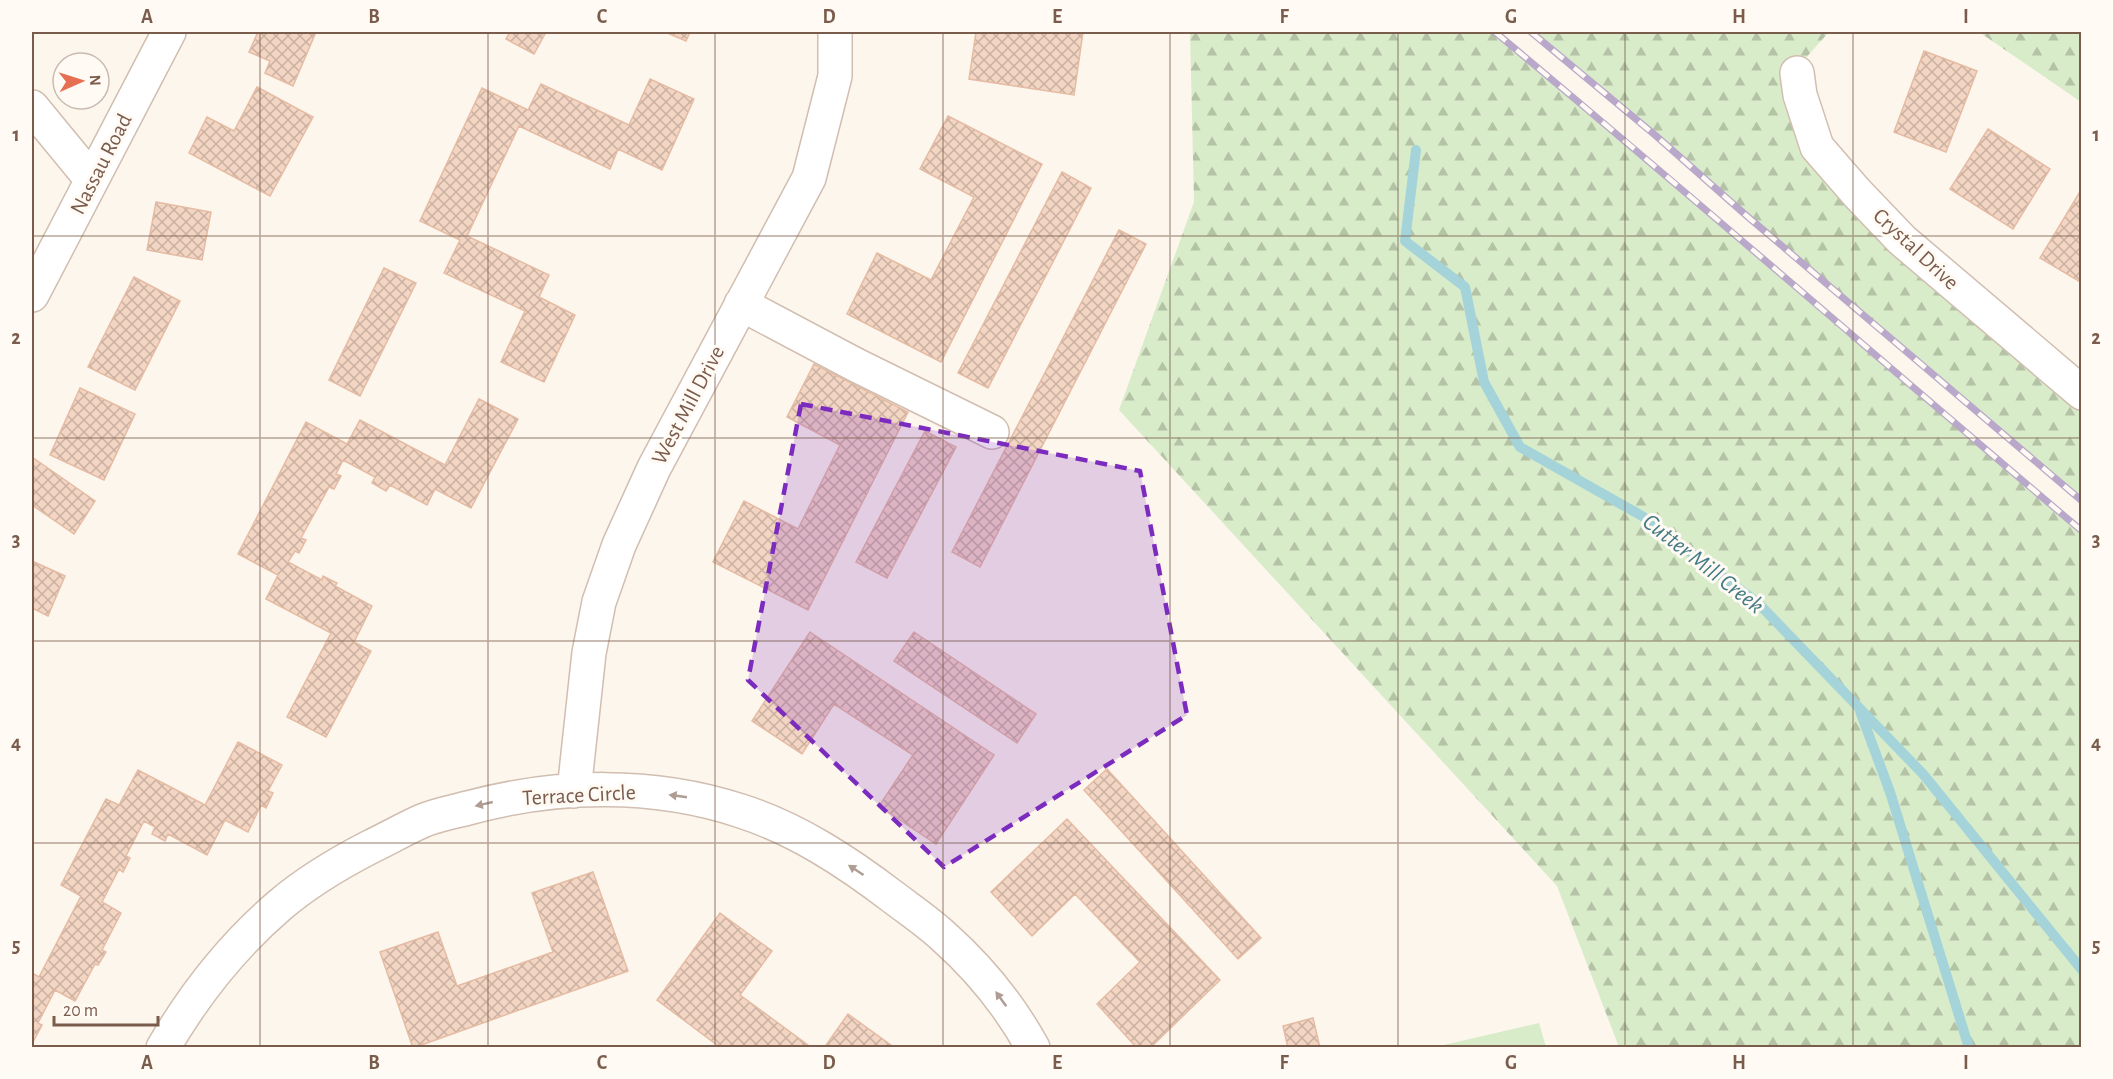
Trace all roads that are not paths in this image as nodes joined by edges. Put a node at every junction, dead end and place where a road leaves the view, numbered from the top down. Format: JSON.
{"nodes":[{"id":1,"x":169,"y":32,"type":"edge"},
{"id":2,"x":835,"y":32,"type":"edge"},
{"id":3,"x":1797,"y":73,"type":"dead end"},
{"id":4,"x":32,"y":107,"type":"edge"},
{"id":5,"x":92,"y":180,"type":"junction"},
{"id":6,"x":32,"y":295,"type":"edge"},
{"id":7,"x":741,"y":304,"type":"junction"},
{"id":8,"x":2082,"y":393,"type":"edge"},
{"id":9,"x":992,"y":432,"type":"dead end"},
{"id":10,"x":574,"y":791,"type":"junction"},
{"id":11,"x":163,"y":1047,"type":"edge"},
{"id":12,"x":1033,"y":1047,"type":"edge"}],
"edges":[{"from":1,"to":5,"type":"street","name":"Nassau Road"},
{"from":2,"to":7,"type":"street","name":"West Mill Drive"},
{"from":3,"to":8,"type":"street","name":"Crystal Drive"},
{"from":4,"to":5,"type":"street"},
{"from":5,"to":6,"type":"street","name":"Nassau Road"},
{"from":7,"to":9,"type":"street"},
{"from":7,"to":10,"type":"street","name":"West Mill Drive"},
{"from":10,"to":11,"type":"street","name":"Terrace Circle","one_way":true},
{"from":12,"to":10,"type":"street","name":"Terrace Circle","one_way":true}]}
